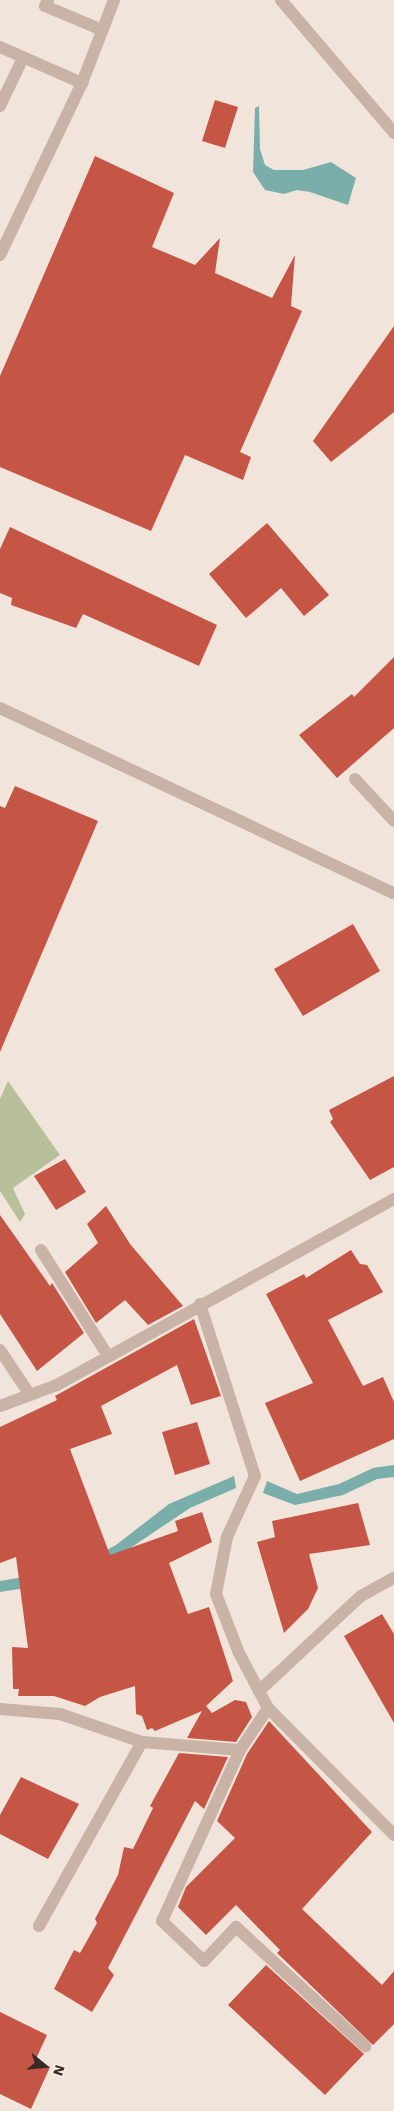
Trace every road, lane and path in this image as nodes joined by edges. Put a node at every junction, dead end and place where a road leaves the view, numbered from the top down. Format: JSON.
{"nodes":[{"id":1,"x":48,"y":0,"type":"edge"},
{"id":2,"x":114,"y":0,"type":"edge"},
{"id":3,"x":281,"y":0,"type":"edge"},
{"id":4,"x":102,"y":30,"type":"junction"},
{"id":5,"x":0,"y":47,"type":"edge"},
{"id":6,"x":23,"y":58,"type":"junction"},
{"id":7,"x":82,"y":83,"type":"junction"},
{"id":8,"x":0,"y":106,"type":"edge"},
{"id":9,"x":394,"y":133,"type":"edge"},
{"id":10,"x":0,"y":255,"type":"edge"},
{"id":11,"x":0,"y":708,"type":"edge"},
{"id":12,"x":355,"y":779,"type":"dead end"},
{"id":13,"x":394,"y":821,"type":"edge"},
{"id":14,"x":394,"y":893,"type":"edge"},
{"id":15,"x":394,"y":1199,"type":"edge"},
{"id":16,"x":41,"y":1250,"type":"dead end"},
{"id":17,"x":200,"y":1304,"type":"junction"},
{"id":18,"x":0,"y":1350,"type":"edge"},
{"id":19,"x":108,"y":1356,"type":"junction"},
{"id":20,"x":30,"y":1395,"type":"junction"},
{"id":21,"x":0,"y":1406,"type":"edge"},
{"id":22,"x":394,"y":1578,"type":"edge"},
{"id":23,"x":259,"y":1691,"type":"junction"},
{"id":24,"x":268,"y":1708,"type":"junction"},
{"id":25,"x":0,"y":1709,"type":"edge"},
{"id":26,"x":142,"y":1742,"type":"junction"},
{"id":27,"x":240,"y":1750,"type":"junction"},
{"id":28,"x":394,"y":1835,"type":"edge"},
{"id":29,"x":39,"y":1926,"type":"dead end"},
{"id":30,"x":365,"y":2046,"type":"dead end"}],
"edges":[{"from":1,"to":4,"type":"street"},
{"from":2,"to":4,"type":"street"},
{"from":3,"to":9,"type":"street"},
{"from":4,"to":7,"type":"street"},
{"from":5,"to":6,"type":"street"},
{"from":6,"to":7,"type":"street"},
{"from":6,"to":8,"type":"street"},
{"from":7,"to":10,"type":"street"},
{"from":11,"to":14,"type":"street"},
{"from":12,"to":13,"type":"street"},
{"from":15,"to":17,"type":"street"},
{"from":16,"to":19,"type":"street"},
{"from":17,"to":19,"type":"street"},
{"from":17,"to":23,"type":"street"},
{"from":18,"to":20,"type":"street"},
{"from":19,"to":20,"type":"street"},
{"from":20,"to":21,"type":"street"},
{"from":22,"to":23,"type":"street"},
{"from":23,"to":24,"type":"street"},
{"from":24,"to":27,"type":"street"},
{"from":24,"to":28,"type":"street"},
{"from":25,"to":26,"type":"street"},
{"from":26,"to":27,"type":"street"},
{"from":26,"to":29,"type":"street"},
{"from":27,"to":30,"type":"street"}]}
